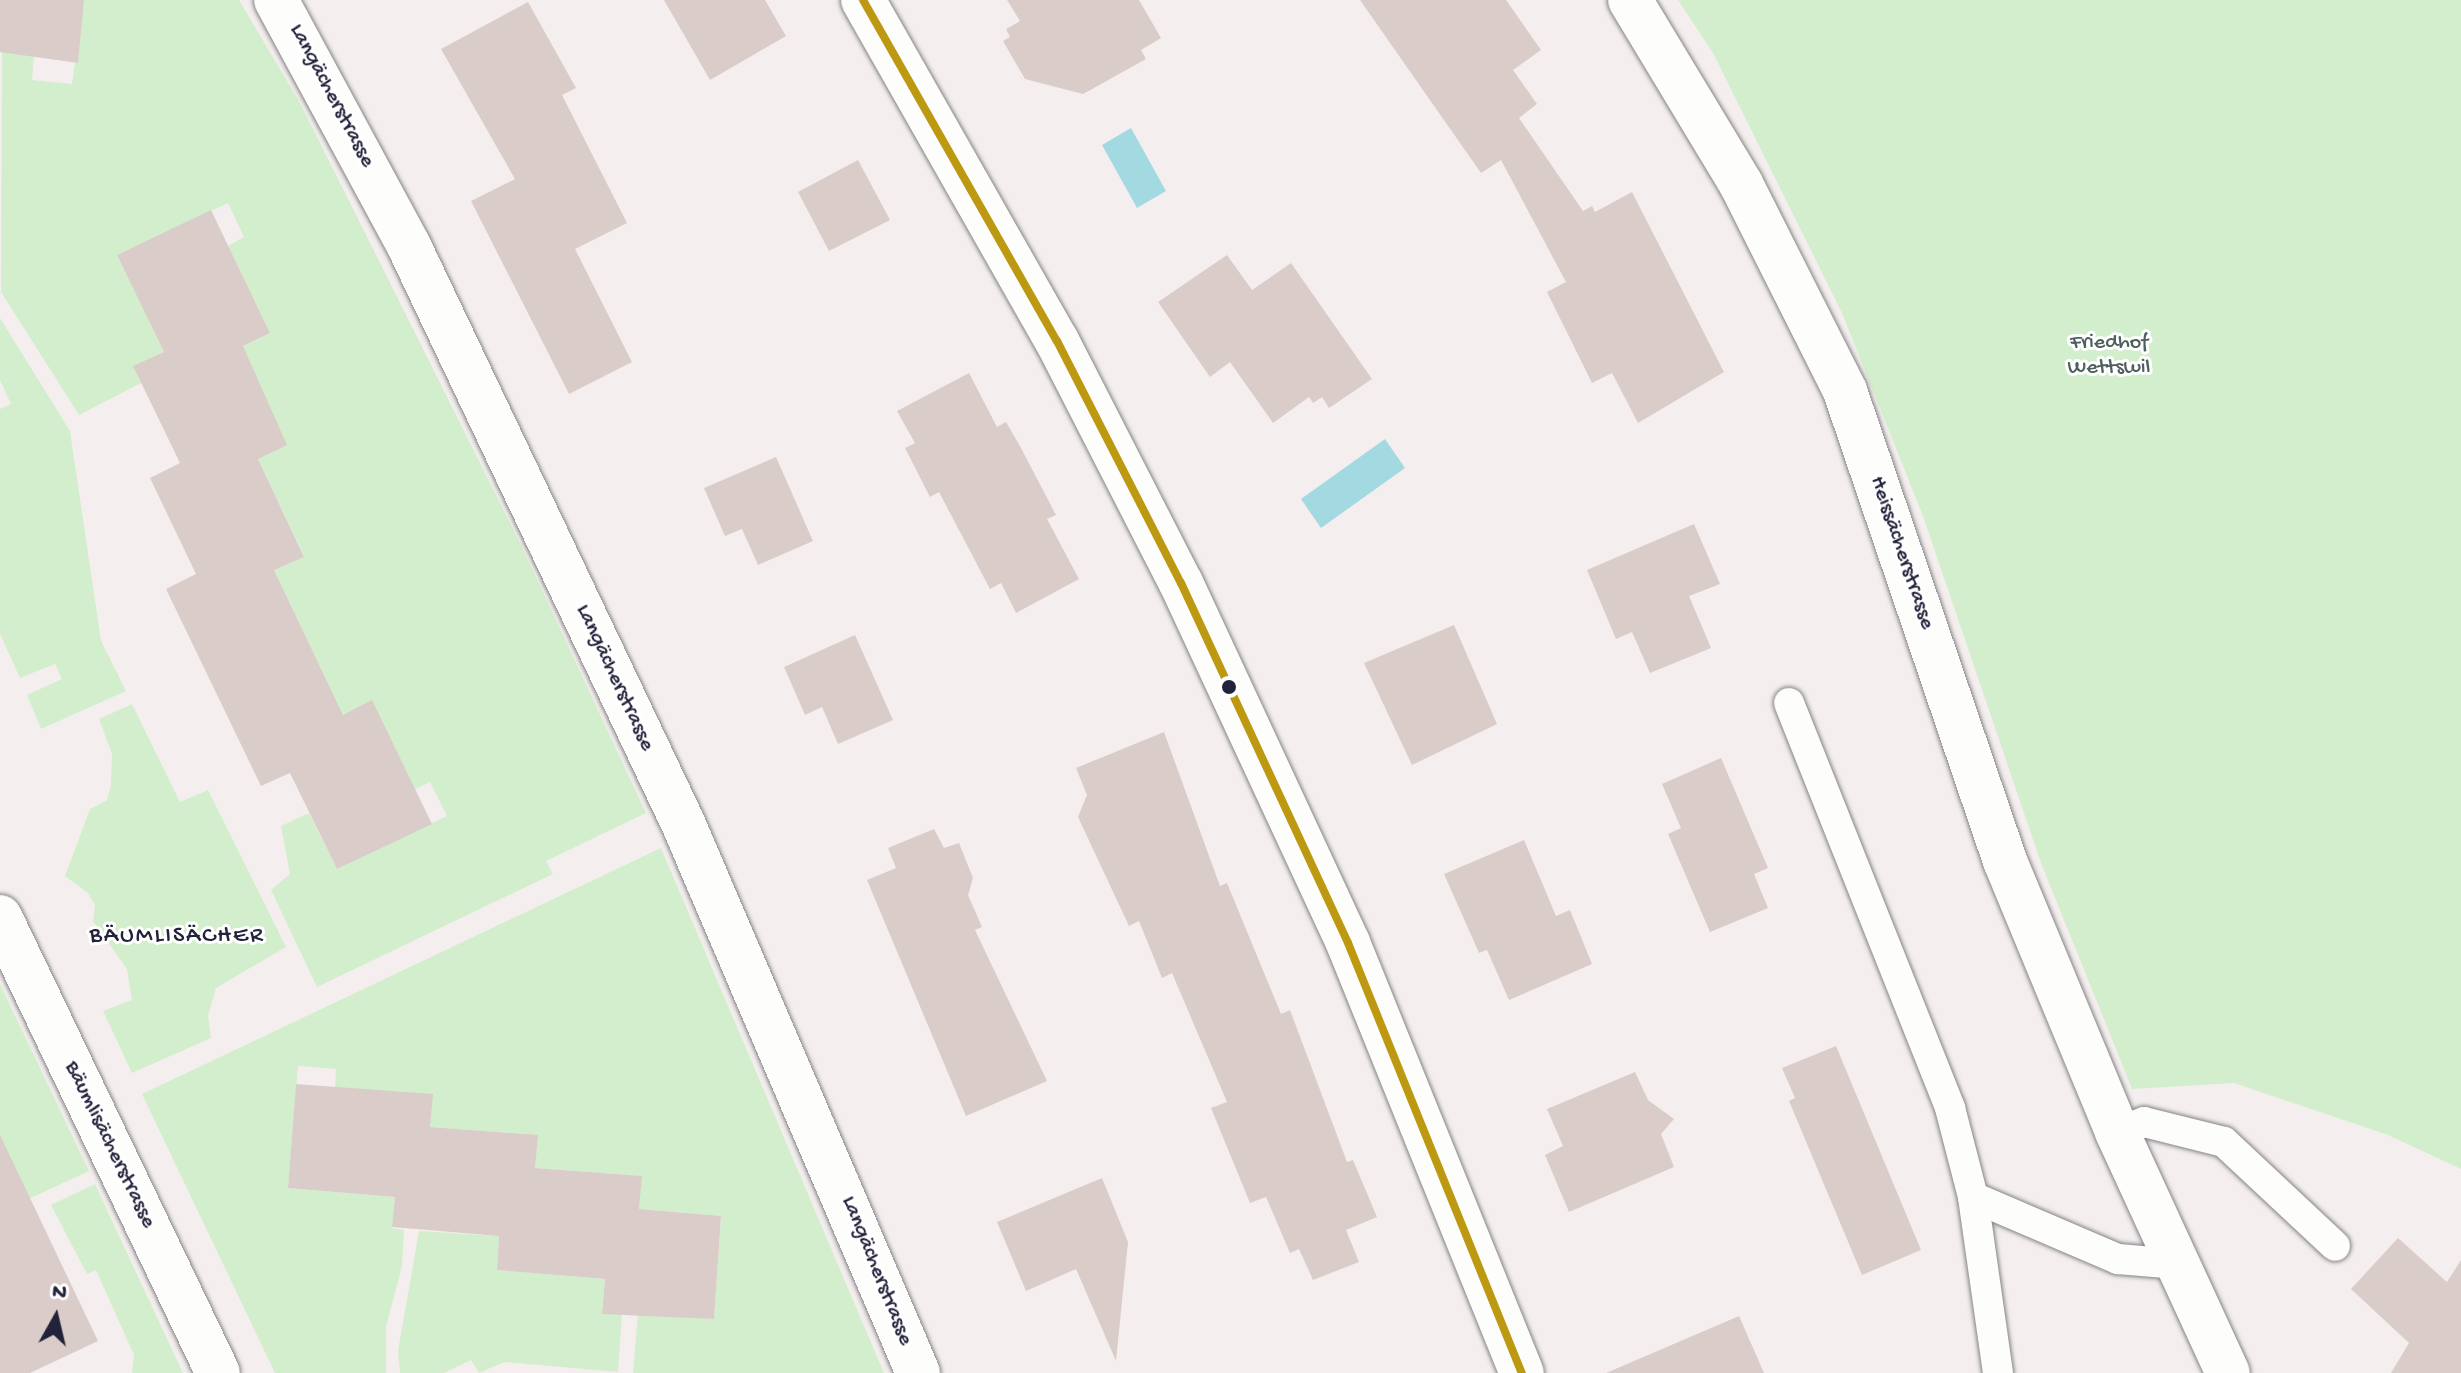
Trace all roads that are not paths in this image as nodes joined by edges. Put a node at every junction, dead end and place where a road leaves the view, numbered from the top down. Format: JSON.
{"nodes":[{"id":1,"x":276,"y":0,"type":"edge"},
{"id":2,"x":863,"y":0,"type":"edge"},
{"id":3,"x":1630,"y":0,"type":"edge"},
{"id":4,"x":1789,"y":703,"type":"dead end"},
{"id":5,"x":0,"y":917,"type":"edge"},
{"id":6,"x":2117,"y":1132,"type":"junction"},
{"id":7,"x":1973,"y":1197,"type":"junction"},
{"id":8,"x":2335,"y":1246,"type":"dead end"},
{"id":9,"x":2178,"y":1264,"type":"junction"},
{"id":10,"x":218,"y":1373,"type":"edge"},
{"id":11,"x":918,"y":1373,"type":"edge"},
{"id":12,"x":1522,"y":1373,"type":"edge"},
{"id":13,"x":1998,"y":1373,"type":"edge"},
{"id":14,"x":2228,"y":1373,"type":"edge"}],
"edges":[{"from":1,"to":11,"type":"street","name":"Langächerstrasse"},
{"from":2,"to":12,"type":"street"},
{"from":3,"to":6,"type":"street","name":"Heissächerstrasse"},
{"from":4,"to":7,"type":"lane"},
{"from":5,"to":10,"type":"street","name":"Bäumlisächerstrasse"},
{"from":6,"to":8,"type":"lane"},
{"from":6,"to":9,"type":"street","name":"Heissächerstrasse"},
{"from":7,"to":9,"type":"lane"},
{"from":7,"to":13,"type":"lane"},
{"from":9,"to":14,"type":"street","name":"Heissächerstrasse"}]}
